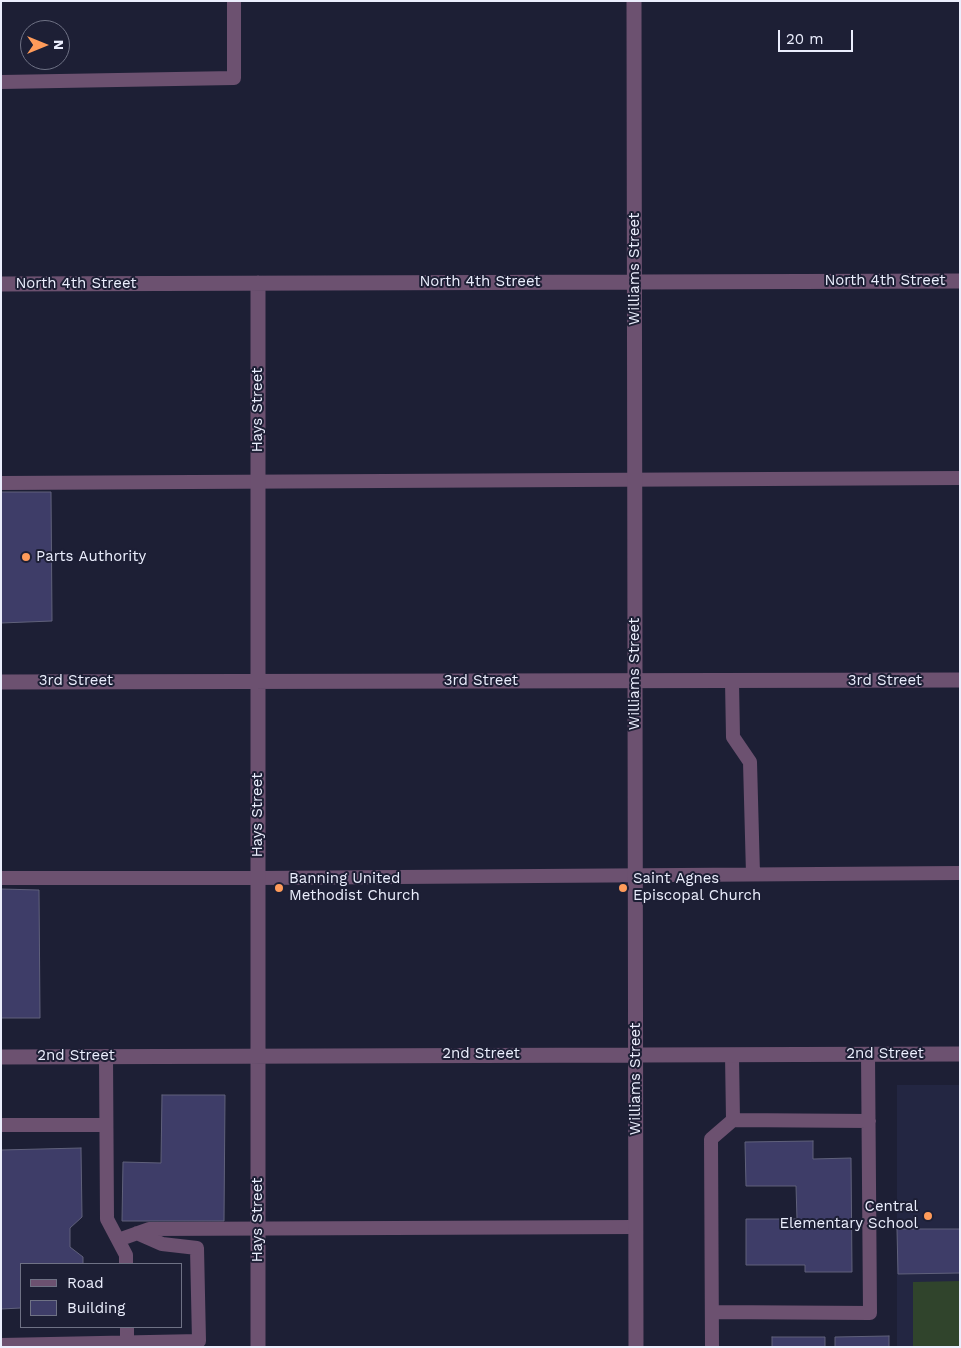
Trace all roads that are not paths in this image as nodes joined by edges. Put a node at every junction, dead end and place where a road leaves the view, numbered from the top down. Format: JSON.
{"nodes":[{"id":1,"x":234,"y":1,"type":"edge"},
{"id":2,"x":634,"y":1,"type":"edge"},
{"id":3,"x":1,"y":82,"type":"edge"},
{"id":4,"x":960,"y":281,"type":"edge"},
{"id":5,"x":635,"y":282,"type":"junction"},
{"id":6,"x":258,"y":283,"type":"junction"},
{"id":7,"x":1,"y":284,"type":"edge"},
{"id":8,"x":960,"y":478,"type":"edge"},
{"id":9,"x":635,"y":480,"type":"junction"},
{"id":10,"x":258,"y":482,"type":"junction"},
{"id":11,"x":1,"y":483,"type":"edge"},
{"id":12,"x":960,"y":680,"type":"edge"},
{"id":13,"x":258,"y":681,"type":"junction"},
{"id":14,"x":635,"y":681,"type":"junction"},
{"id":15,"x":732,"y":681,"type":"junction"},
{"id":16,"x":1,"y":682,"type":"edge"},
{"id":17,"x":960,"y":873,"type":"edge"},
{"id":18,"x":636,"y":874,"type":"junction"},
{"id":19,"x":754,"y":874,"type":"junction"},
{"id":20,"x":1,"y":878,"type":"edge"},
{"id":21,"x":258,"y":878,"type":"junction"},
{"id":22,"x":636,"y":1054,"type":"junction"},
{"id":23,"x":868,"y":1054,"type":"junction"},
{"id":24,"x":960,"y":1054,"type":"edge"},
{"id":25,"x":258,"y":1055,"type":"junction"},
{"id":26,"x":732,"y":1055,"type":"junction"},
{"id":27,"x":106,"y":1056,"type":"junction"},
{"id":28,"x":1,"y":1057,"type":"edge"},
{"id":29,"x":733,"y":1120,"type":"junction"},
{"id":30,"x":869,"y":1121,"type":"junction"},
{"id":31,"x":1,"y":1125,"type":"edge"},
{"id":32,"x":106,"y":1125,"type":"junction"},
{"id":33,"x":636,"y":1227,"type":"junction"},
{"id":34,"x":258,"y":1229,"type":"junction"},
{"id":35,"x":137,"y":1233,"type":"junction"},
{"id":36,"x":118,"y":1240,"type":"junction"},
{"id":37,"x":126,"y":1263,"type":"edge"},
{"id":38,"x":712,"y":1312,"type":"junction"},
{"id":39,"x":127,"y":1328,"type":"edge"},
{"id":40,"x":1,"y":1345,"type":"edge"},
{"id":41,"x":127,"y":1345,"type":"edge"},
{"id":42,"x":258,"y":1347,"type":"edge"},
{"id":43,"x":636,"y":1347,"type":"edge"},
{"id":44,"x":712,"y":1347,"type":"edge"}],
"edges":[{"from":1,"to":3,"type":"lane"},
{"from":2,"to":5,"type":"street","name":"Williams Street"},
{"from":4,"to":5,"type":"street","name":"North 4th Street"},
{"from":5,"to":6,"type":"street","name":"North 4th Street"},
{"from":5,"to":9,"type":"street","name":"Williams Street"},
{"from":6,"to":7,"type":"street","name":"North 4th Street"},
{"from":6,"to":10,"type":"street","name":"Hays Street"},
{"from":8,"to":9,"type":"lane"},
{"from":9,"to":10,"type":"lane"},
{"from":9,"to":14,"type":"street","name":"Williams Street"},
{"from":10,"to":11,"type":"lane"},
{"from":10,"to":13,"type":"street","name":"Hays Street"},
{"from":12,"to":15,"type":"street","name":"3rd Street"},
{"from":13,"to":14,"type":"street","name":"3rd Street"},
{"from":13,"to":16,"type":"street","name":"3rd Street"},
{"from":13,"to":21,"type":"street","name":"Hays Street"},
{"from":14,"to":15,"type":"street","name":"3rd Street"},
{"from":14,"to":18,"type":"street","name":"Williams Street"},
{"from":15,"to":19,"type":"lane"},
{"from":17,"to":19,"type":"lane"},
{"from":18,"to":19,"type":"lane"},
{"from":18,"to":21,"type":"lane"},
{"from":18,"to":22,"type":"street","name":"Williams Street"},
{"from":20,"to":21,"type":"lane"},
{"from":21,"to":25,"type":"street","name":"Hays Street"},
{"from":22,"to":25,"type":"street","name":"2nd Street"},
{"from":22,"to":26,"type":"street","name":"2nd Street"},
{"from":22,"to":33,"type":"street","name":"Williams Street"},
{"from":23,"to":24,"type":"street","name":"2nd Street"},
{"from":23,"to":26,"type":"street","name":"2nd Street"},
{"from":23,"to":30,"type":"lane"},
{"from":25,"to":27,"type":"street","name":"2nd Street"},
{"from":25,"to":34,"type":"street","name":"Hays Street"},
{"from":26,"to":29,"type":"lane"},
{"from":27,"to":28,"type":"street","name":"2nd Street"},
{"from":27,"to":32,"type":"lane"},
{"from":29,"to":30,"type":"lane"},
{"from":29,"to":38,"type":"lane"},
{"from":30,"to":38,"type":"lane"},
{"from":31,"to":32,"type":"lane"},
{"from":32,"to":36,"type":"lane"},
{"from":33,"to":34,"type":"lane"},
{"from":33,"to":43,"type":"street","name":"Williams Street"},
{"from":34,"to":35,"type":"lane"},
{"from":34,"to":42,"type":"street","name":"Hays Street"},
{"from":35,"to":36,"type":"lane"},
{"from":35,"to":41,"type":"lane"},
{"from":36,"to":37,"type":"lane"},
{"from":38,"to":44,"type":"lane"},
{"from":39,"to":41,"type":"lane"},
{"from":40,"to":41,"type":"lane"}]}
